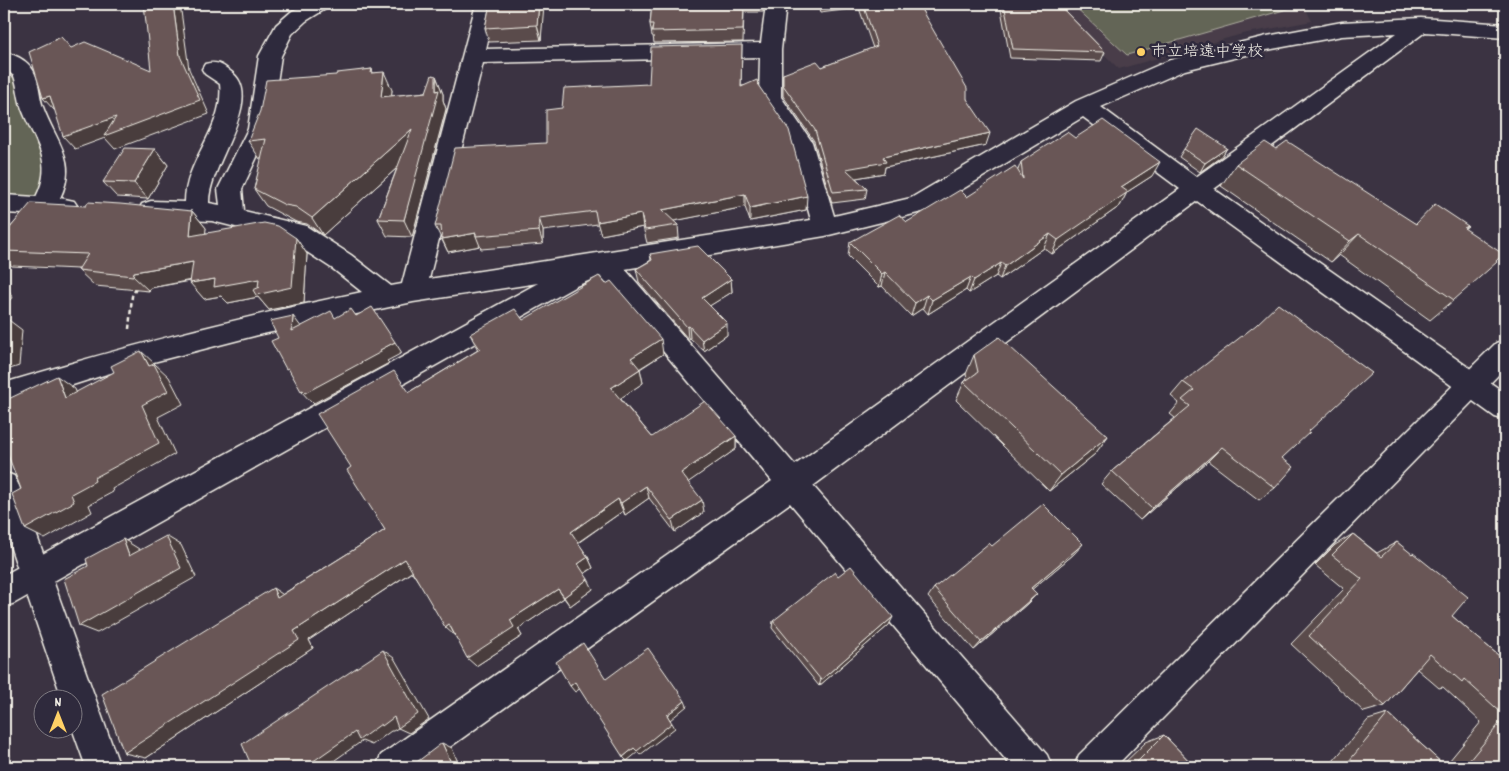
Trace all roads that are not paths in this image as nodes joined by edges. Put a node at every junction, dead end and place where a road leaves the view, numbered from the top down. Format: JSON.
{"nodes":[{"id":1,"x":320,"y":4,"type":"edge"},
{"id":2,"x":486,"y":4,"type":"edge"},
{"id":3,"x":776,"y":4,"type":"edge"},
{"id":4,"x":1421,"y":25,"type":"junction"},
{"id":5,"x":1505,"y":31,"type":"edge"},
{"id":6,"x":771,"y":50,"type":"junction"},
{"id":7,"x":474,"y":56,"type":"junction"},
{"id":8,"x":4,"y":59,"type":"edge"},
{"id":9,"x":213,"y":69,"type":"dead end"},
{"id":10,"x":1084,"y":106,"type":"junction"},
{"id":11,"x":1195,"y":188,"type":"junction"},
{"id":12,"x":4,"y":204,"type":"edge"},
{"id":13,"x":43,"y":206,"type":"junction"},
{"id":14,"x":91,"y":208,"type":"edge"},
{"id":15,"x":130,"y":209,"type":"edge"},
{"id":16,"x":197,"y":212,"type":"junction"},
{"id":17,"x":233,"y":217,"type":"junction"},
{"id":18,"x":825,"y":228,"type":"junction"},
{"id":19,"x":4,"y":252,"type":"edge"},
{"id":20,"x":604,"y":263,"type":"junction"},
{"id":21,"x":400,"y":295,"type":"junction"},
{"id":22,"x":1505,"y":351,"type":"edge"},
{"id":23,"x":1471,"y":384,"type":"junction"},
{"id":24,"x":4,"y":395,"type":"edge"},
{"id":25,"x":1505,"y":408,"type":"edge"},
{"id":26,"x":794,"y":483,"type":"junction"},
{"id":27,"x":4,"y":486,"type":"edge"},
{"id":28,"x":35,"y":574,"type":"junction"},
{"id":29,"x":4,"y":592,"type":"edge"},
{"id":30,"x":103,"y":767,"type":"edge"},
{"id":31,"x":393,"y":767,"type":"edge"},
{"id":32,"x":1035,"y":767,"type":"edge"},
{"id":33,"x":1091,"y":767,"type":"edge"}],
"edges":[{"from":1,"to":17,"type":"street"},
{"from":2,"to":7,"type":"street"},
{"from":3,"to":6,"type":"street"},
{"from":4,"to":5,"type":"street"},
{"from":4,"to":10,"type":"street"},
{"from":4,"to":11,"type":"street"},
{"from":6,"to":7,"type":"street"},
{"from":6,"to":18,"type":"street"},
{"from":7,"to":21,"type":"street"},
{"from":8,"to":13,"type":"street"},
{"from":9,"to":16,"type":"street"},
{"from":10,"to":11,"type":"street"},
{"from":10,"to":18,"type":"street"},
{"from":11,"to":23,"type":"street"},
{"from":11,"to":26,"type":"street"},
{"from":12,"to":13,"type":"street"},
{"from":13,"to":14,"type":"street"},
{"from":13,"to":19,"type":"street"},
{"from":15,"to":16,"type":"street"},
{"from":16,"to":17,"type":"street"},
{"from":17,"to":21,"type":"street"},
{"from":18,"to":20,"type":"street"},
{"from":20,"to":21,"type":"street"},
{"from":20,"to":26,"type":"street"},
{"from":20,"to":28,"type":"street"},
{"from":21,"to":24,"type":"street"},
{"from":22,"to":23,"type":"street"},
{"from":23,"to":25,"type":"street"},
{"from":23,"to":33,"type":"street"},
{"from":26,"to":31,"type":"street"},
{"from":26,"to":32,"type":"street"},
{"from":27,"to":28,"type":"street"},
{"from":28,"to":29,"type":"street"},
{"from":28,"to":30,"type":"street"}]}
